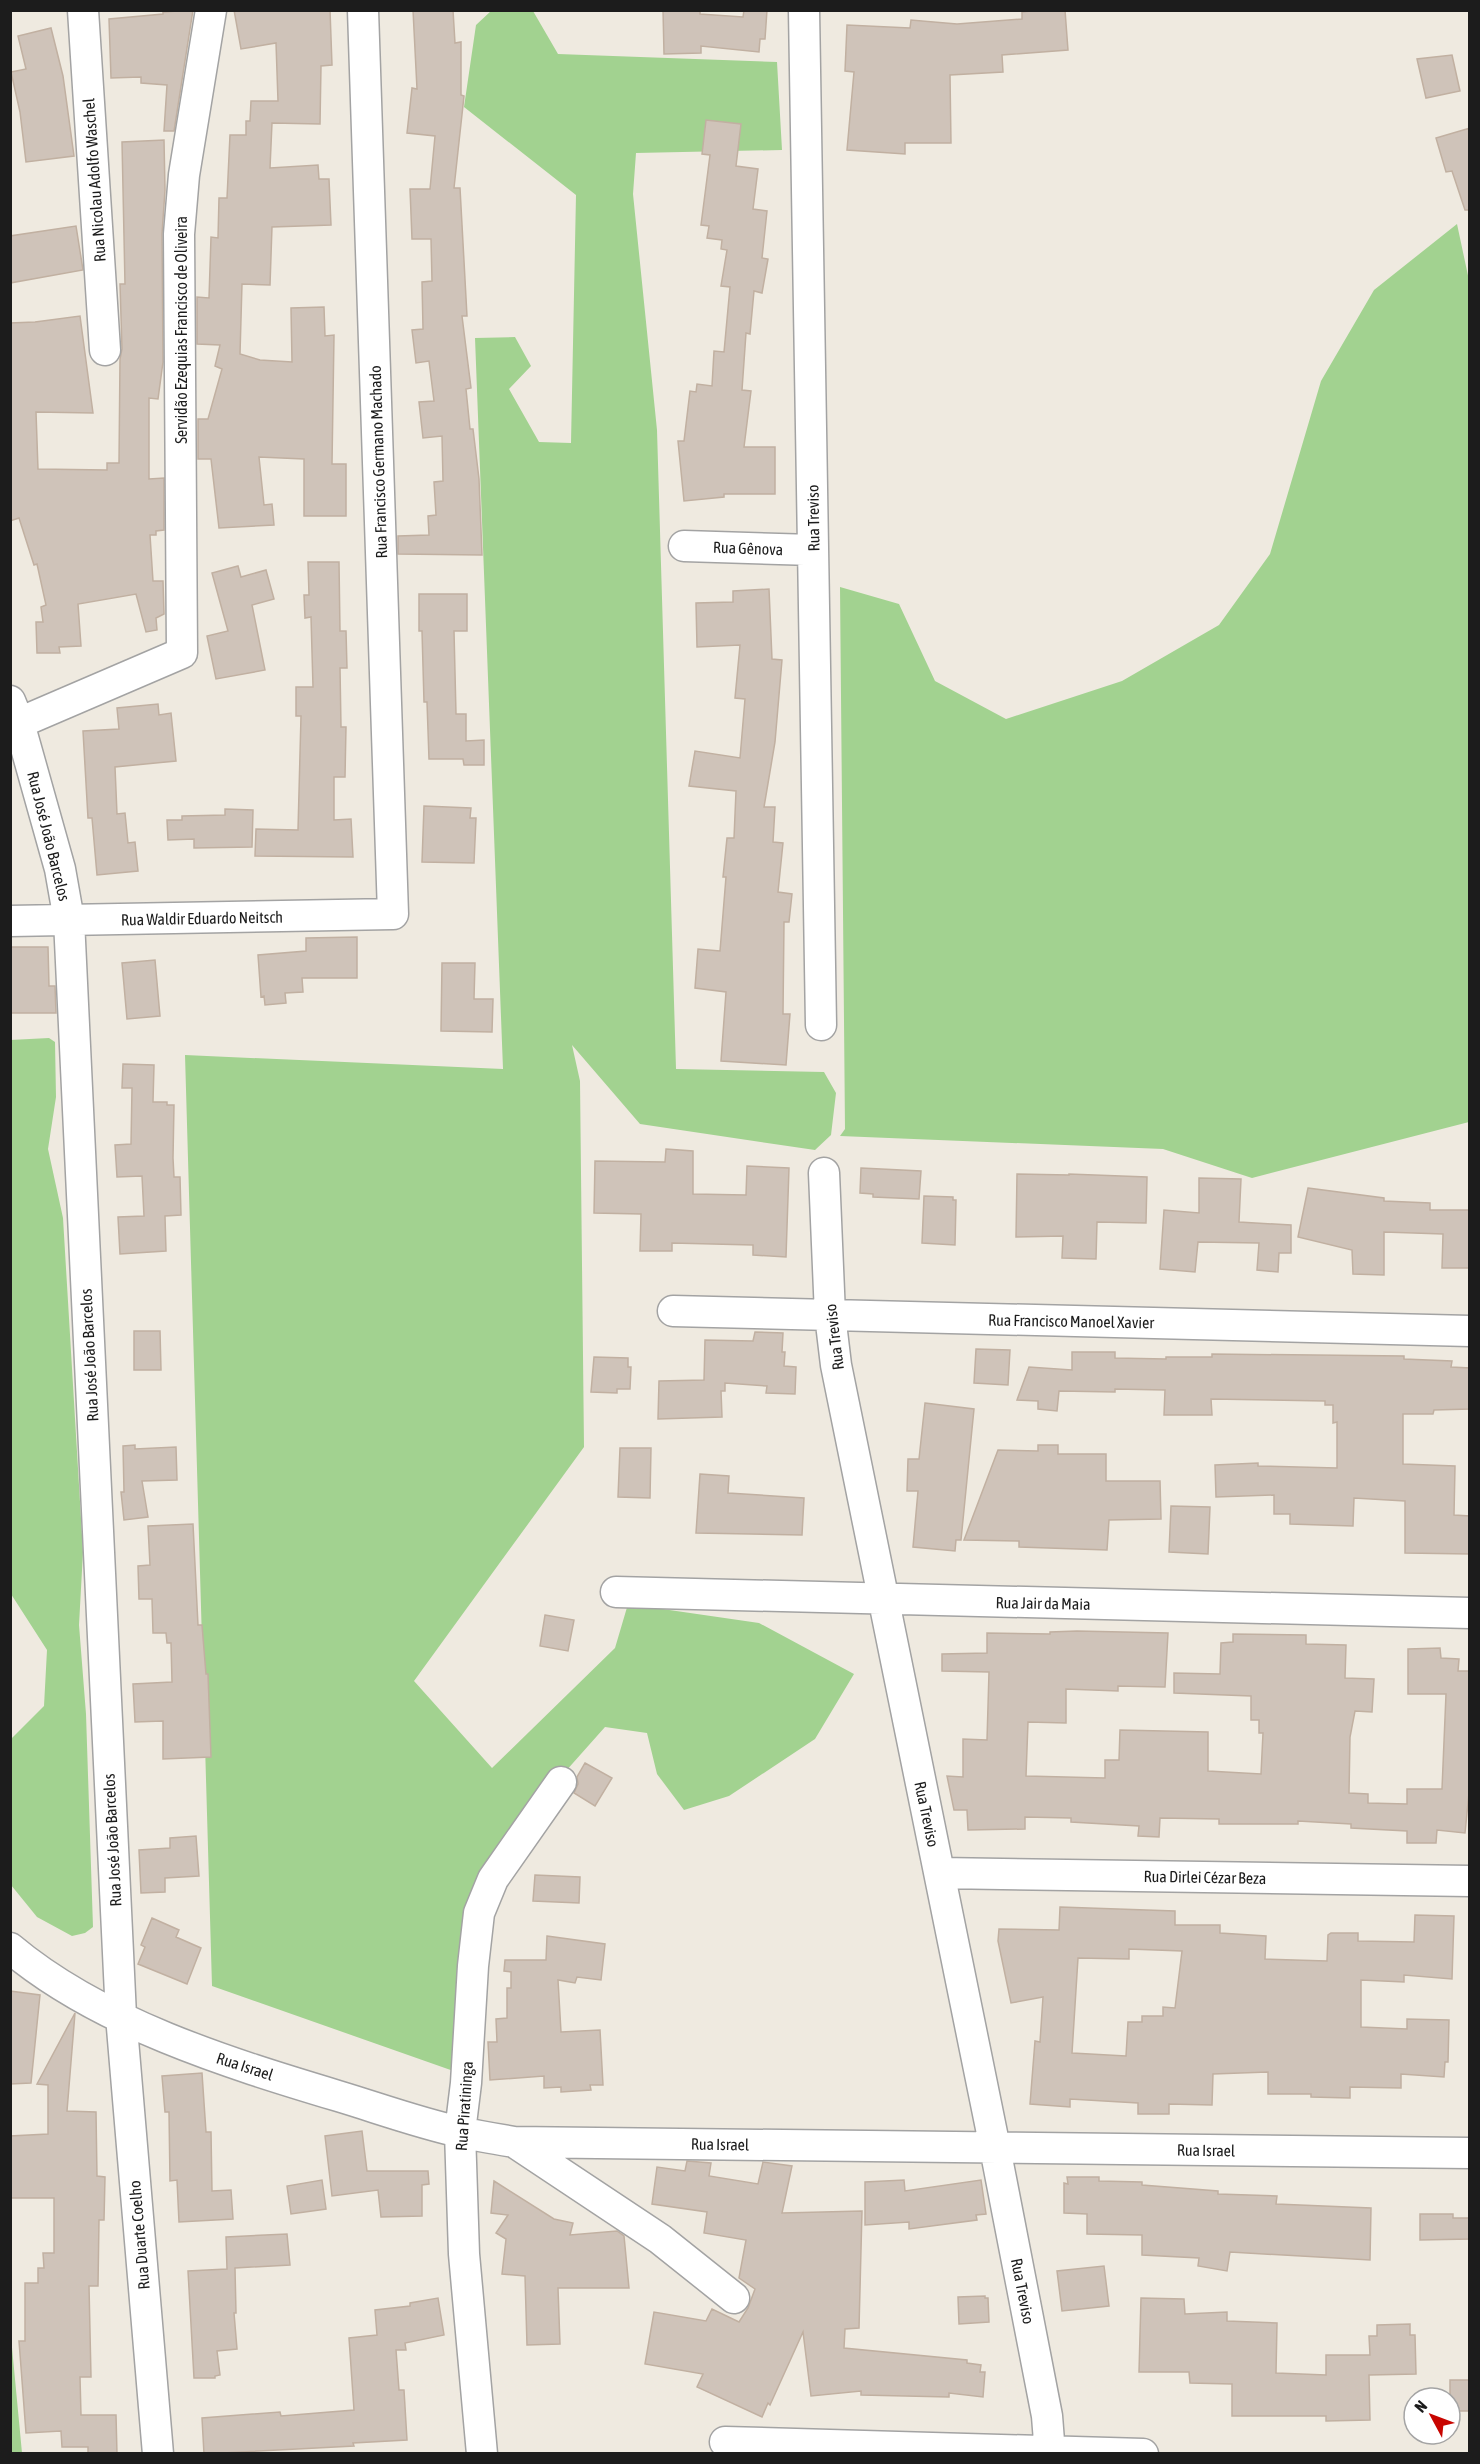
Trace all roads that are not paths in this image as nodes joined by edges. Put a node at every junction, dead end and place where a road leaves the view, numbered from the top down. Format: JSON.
{"nodes":[{"id":1,"x":83,"y":10,"type":"edge"},
{"id":2,"x":211,"y":10,"type":"edge"},
{"id":3,"x":363,"y":10,"type":"edge"},
{"id":4,"x":804,"y":10,"type":"edge"},
{"id":5,"x":105,"y":350,"type":"dead end"},
{"id":6,"x":684,"y":546,"type":"dead end"},
{"id":7,"x":813,"y":550,"type":"junction"},
{"id":8,"x":15,"y":712,"type":"edge"},
{"id":9,"x":393,"y":914,"type":"joint"},
{"id":10,"x":69,"y":920,"type":"junction"},
{"id":11,"x":10,"y":921,"type":"edge"},
{"id":12,"x":821,"y":1025,"type":"dead end"},
{"id":13,"x":824,"y":1173,"type":"dead end"},
{"id":14,"x":673,"y":1311,"type":"dead end"},
{"id":15,"x":830,"y":1315,"type":"junction"},
{"id":16,"x":1470,"y":1330,"type":"edge"},
{"id":17,"x":616,"y":1592,"type":"dead end"},
{"id":18,"x":883,"y":1599,"type":"junction"},
{"id":19,"x":1470,"y":1613,"type":"edge"},
{"id":20,"x":561,"y":1782,"type":"dead end"},
{"id":21,"x":940,"y":1873,"type":"junction"},
{"id":22,"x":1470,"y":1881,"type":"edge"},
{"id":23,"x":10,"y":1948,"type":"edge"},
{"id":24,"x":121,"y":2016,"type":"junction"},
{"id":25,"x":460,"y":2132,"type":"junction"},
{"id":26,"x":514,"y":2142,"type":"junction"},
{"id":27,"x":995,"y":2148,"type":"junction"},
{"id":28,"x":1470,"y":2153,"type":"edge"},
{"id":29,"x":734,"y":2298,"type":"dead end"},
{"id":30,"x":725,"y":2442,"type":"dead end"},
{"id":31,"x":1050,"y":2452,"type":"edge"},
{"id":32,"x":158,"y":2454,"type":"edge"},
{"id":33,"x":482,"y":2454,"type":"edge"},
{"id":34,"x":1143,"y":2454,"type":"edge"}],
"edges":[{"from":1,"to":5,"type":"street","name":"Rua Nicolau Adolfo Waschel"},
{"from":2,"to":8,"type":"street","name":"Servidão Ezequias Francisco de Oliveira"},
{"from":3,"to":9,"type":"street","name":"Rua Francisco Germano Machado"},
{"from":4,"to":7,"type":"street","name":"Rua Treviso"},
{"from":6,"to":7,"type":"street","name":"Rua Gênova"},
{"from":7,"to":12,"type":"street","name":"Rua Treviso"},
{"from":8,"to":10,"type":"street","name":"Rua José João Barcelos"},
{"from":9,"to":10,"type":"street","name":"Rua Waldir Eduardo Neitsch"},
{"from":10,"to":11,"type":"street","name":"Rua Waldir Eduardo Neitsch"},
{"from":10,"to":24,"type":"street","name":"Rua José João Barcelos"},
{"from":13,"to":15,"type":"street","name":"Rua Treviso"},
{"from":14,"to":15,"type":"street","name":"Rua Francisco Manoel Xavier"},
{"from":15,"to":16,"type":"street","name":"Rua Francisco Manoel Xavier"},
{"from":15,"to":18,"type":"street","name":"Rua Treviso"},
{"from":17,"to":18,"type":"street","name":"Rua Jair da Maia"},
{"from":18,"to":19,"type":"street","name":"Rua Jair da Maia"},
{"from":18,"to":21,"type":"street","name":"Rua Treviso"},
{"from":20,"to":25,"type":"street","name":"Rua Piratininga"},
{"from":21,"to":22,"type":"street","name":"Rua Dirlei Cézar Beza"},
{"from":21,"to":27,"type":"street","name":"Rua Treviso"},
{"from":23,"to":24,"type":"street","name":"Rua Israel"},
{"from":24,"to":25,"type":"street","name":"Rua Israel"},
{"from":24,"to":32,"type":"street","name":"Rua Duarte Coelho"},
{"from":25,"to":26,"type":"street","name":"Rua Israel"},
{"from":25,"to":33,"type":"street","name":"Rua Piratininga"},
{"from":26,"to":27,"type":"street","name":"Rua Israel"},
{"from":26,"to":29,"type":"street"},
{"from":27,"to":28,"type":"street","name":"Rua Israel"},
{"from":27,"to":31,"type":"street","name":"Rua Treviso"},
{"from":30,"to":31,"type":"street"},
{"from":31,"to":34,"type":"street"}]}
